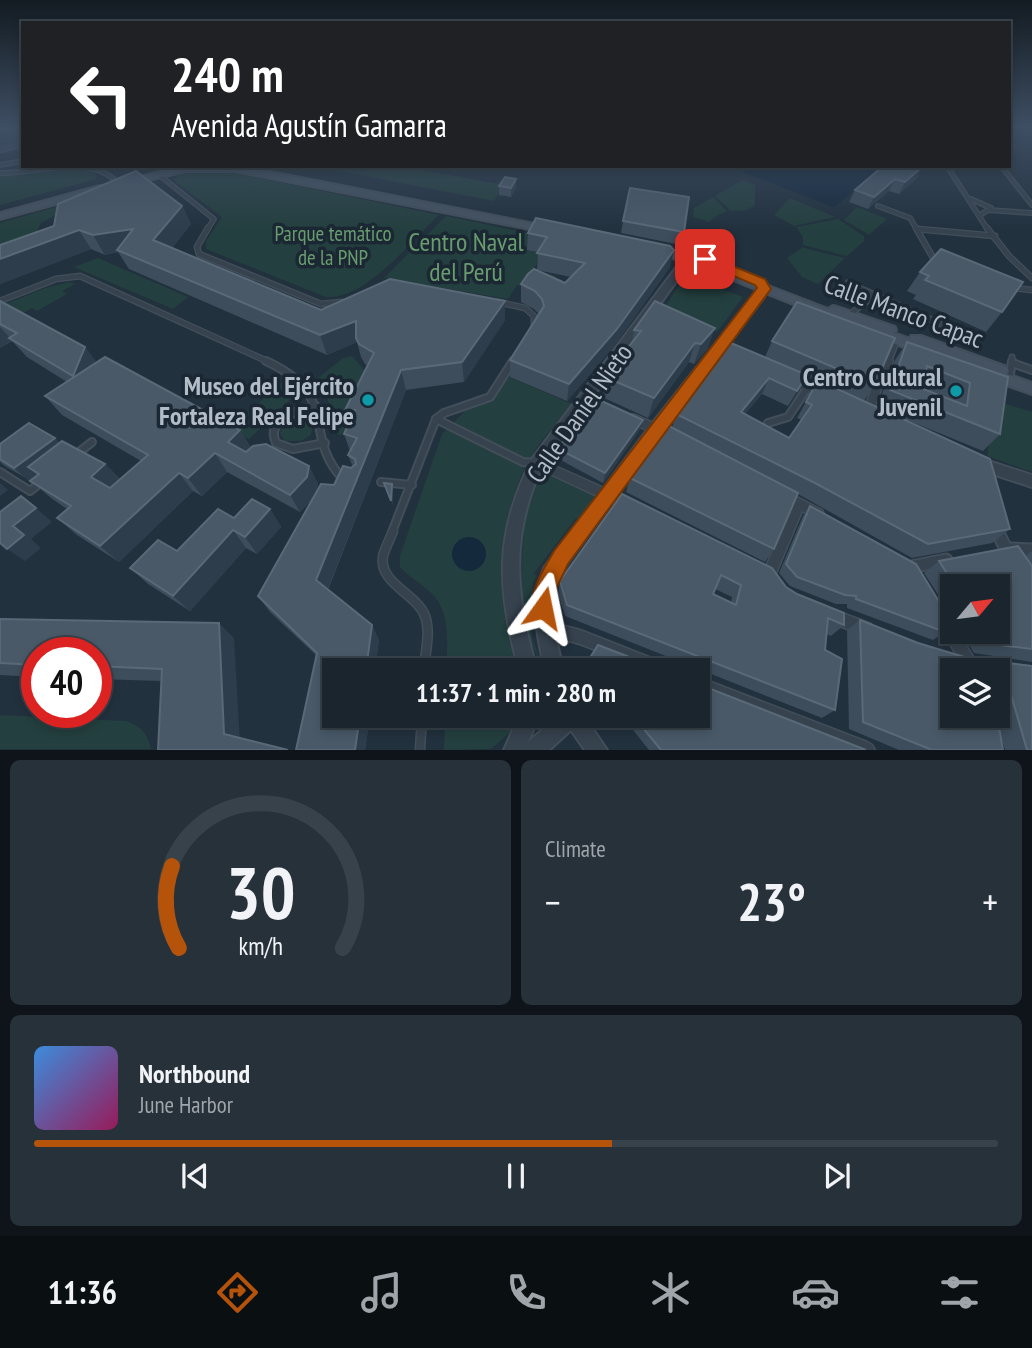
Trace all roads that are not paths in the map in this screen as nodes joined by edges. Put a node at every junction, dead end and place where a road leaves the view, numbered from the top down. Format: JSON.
{"nodes":[{"id":1,"x":21,"y":161,"type":"edge"},
{"id":2,"x":0,"y":166,"type":"edge"},
{"id":3,"x":166,"y":168,"type":"edge"},
{"id":4,"x":194,"y":168,"type":"edge"},
{"id":5,"x":235,"y":168,"type":"edge"},
{"id":6,"x":269,"y":168,"type":"edge"},
{"id":7,"x":948,"y":168,"type":"edge"},
{"id":8,"x":1003,"y":168,"type":"edge"},
{"id":9,"x":0,"y":173,"type":"edge"},
{"id":10,"x":158,"y":174,"type":"junction"},
{"id":11,"x":117,"y":185,"type":"junction"},
{"id":12,"x":966,"y":195,"type":"junction"},
{"id":13,"x":1032,"y":205,"type":"edge"},
{"id":14,"x":878,"y":206,"type":"edge"},
{"id":15,"x":1000,"y":210,"type":"junction"},
{"id":16,"x":0,"y":213,"type":"edge"},
{"id":17,"x":1032,"y":213,"type":"edge"},
{"id":18,"x":980,"y":215,"type":"junction"},
{"id":19,"x":918,"y":229,"type":"junction"},
{"id":20,"x":995,"y":236,"type":"junction"},
{"id":21,"x":648,"y":246,"type":"edge"},
{"id":22,"x":690,"y":257,"type":"junction"},
{"id":23,"x":939,"y":265,"type":"edge"},
{"id":24,"x":1032,"y":278,"type":"edge"},
{"id":25,"x":848,"y":283,"type":"dead end"},
{"id":26,"x":762,"y":285,"type":"junction"},
{"id":27,"x":1004,"y":287,"type":"edge"},
{"id":28,"x":1032,"y":290,"type":"edge"},
{"id":29,"x":876,"y":295,"type":"junction"},
{"id":30,"x":349,"y":300,"type":"edge"},
{"id":31,"x":488,"y":300,"type":"edge"},
{"id":32,"x":0,"y":301,"type":"edge"},
{"id":33,"x":849,"y":315,"type":"junction"},
{"id":34,"x":533,"y":327,"type":"edge"},
{"id":35,"x":967,"y":335,"type":"dead end"},
{"id":36,"x":896,"y":339,"type":"junction"},
{"id":37,"x":520,"y":349,"type":"edge"},
{"id":38,"x":1011,"y":365,"type":"junction"},
{"id":39,"x":770,"y":369,"type":"edge"},
{"id":40,"x":1032,"y":370,"type":"edge"},
{"id":41,"x":1032,"y":382,"type":"edge"},
{"id":42,"x":808,"y":387,"type":"junction"},
{"id":43,"x":1032,"y":389,"type":"edge"},
{"id":44,"x":316,"y":406,"type":"junction"},
{"id":45,"x":861,"y":413,"type":"joint"},
{"id":46,"x":623,"y":415,"type":"edge"},
{"id":47,"x":436,"y":419,"type":"junction"},
{"id":48,"x":768,"y":423,"type":"edge"},
{"id":49,"x":661,"y":432,"type":"junction"},
{"id":50,"x":92,"y":442,"type":"dead end"},
{"id":51,"x":325,"y":443,"type":"junction"},
{"id":52,"x":71,"y":458,"type":"edge"},
{"id":53,"x":964,"y":459,"type":"edge"},
{"id":54,"x":537,"y":463,"type":"junction"},
{"id":55,"x":0,"y":472,"type":"edge"},
{"id":56,"x":50,"y":475,"type":"edge"},
{"id":57,"x":349,"y":479,"type":"edge"},
{"id":58,"x":1032,"y":481,"type":"edge"},
{"id":59,"x":380,"y":482,"type":"dead end"},
{"id":60,"x":412,"y":485,"type":"junction"},
{"id":61,"x":769,"y":488,"type":"edge"},
{"id":62,"x":608,"y":494,"type":"junction"},
{"id":63,"x":799,"y":504,"type":"junction"},
{"id":64,"x":645,"y":513,"type":"edge"},
{"id":65,"x":995,"y":522,"type":"edge"},
{"id":66,"x":833,"y":523,"type":"edge"},
{"id":67,"x":1005,"y":549,"type":"junction"},
{"id":68,"x":1032,"y":550,"type":"edge"},
{"id":69,"x":991,"y":552,"type":"edge"},
{"id":70,"x":951,"y":559,"type":"edge"},
{"id":71,"x":910,"y":569,"type":"edge"},
{"id":72,"x":1018,"y":569,"type":"edge"},
{"id":73,"x":767,"y":575,"type":"edge"},
{"id":74,"x":933,"y":602,"type":"edge"},
{"id":75,"x":816,"y":609,"type":"edge"},
{"id":76,"x":546,"y":628,"type":"junction"},
{"id":77,"x":884,"y":636,"type":"edge"},
{"id":78,"x":943,"y":654,"type":"edge"},
{"id":79,"x":425,"y":658,"type":"edge"},
{"id":80,"x":524,"y":658,"type":"edge"},
{"id":81,"x":552,"y":658,"type":"edge"},
{"id":82,"x":633,"y":658,"type":"edge"},
{"id":83,"x":954,"y":658,"type":"edge"},
{"id":84,"x":969,"y":658,"type":"edge"},
{"id":85,"x":710,"y":689,"type":"edge"},
{"id":86,"x":421,"y":728,"type":"edge"},
{"id":87,"x":526,"y":728,"type":"edge"},
{"id":88,"x":558,"y":728,"type":"edge"},
{"id":89,"x":580,"y":728,"type":"edge"},
{"id":90,"x":861,"y":748,"type":"edge"},
{"id":91,"x":420,"y":750,"type":"edge"},
{"id":92,"x":514,"y":750,"type":"edge"},
{"id":93,"x":533,"y":750,"type":"edge"},
{"id":94,"x":597,"y":750,"type":"edge"}],
"edges":[{"from":1,"to":2,"type":"lane"},
{"from":3,"to":11,"type":"main road"},
{"from":4,"to":10,"type":"main road"},
{"from":5,"to":6,"type":"main road"},
{"from":7,"to":12,"type":"lane"},
{"from":8,"to":13,"type":"lane"},
{"from":9,"to":11,"type":"lane"},
{"from":10,"to":11,"type":"main road"},
{"from":10,"to":30,"type":"lane"},
{"from":11,"to":16,"type":"main road"},
{"from":12,"to":15,"type":"lane"},
{"from":12,"to":18,"type":"lane"},
{"from":14,"to":19,"type":"lane"},
{"from":15,"to":17,"type":"lane"},
{"from":15,"to":18,"type":"lane"},
{"from":18,"to":20,"type":"lane"},
{"from":19,"to":20,"type":"lane"},
{"from":19,"to":23,"type":"lane"},
{"from":20,"to":24,"type":"lane"},
{"from":21,"to":22,"type":"main road"},
{"from":22,"to":26,"type":"main road"},
{"from":22,"to":54,"type":"street","name":"Calle Daniel Nieto"},
{"from":25,"to":29,"type":"lane"},
{"from":26,"to":33,"type":"main road","name":"Calle Manco Capac"},
{"from":26,"to":36,"type":"main road","name":"Calle Manco Capac"},
{"from":26,"to":49,"type":"street"},
{"from":27,"to":28,"type":"lane"},
{"from":29,"to":33,"type":"lane"},
{"from":29,"to":35,"type":"lane"},
{"from":31,"to":34,"type":"lane"},
{"from":32,"to":44,"type":"lane"},
{"from":33,"to":38,"type":"main road","name":"Calle Manco Capac"},
{"from":36,"to":43,"type":"main road","name":"Calle Manco Capac"},
{"from":36,"to":45,"type":"street"},
{"from":37,"to":47,"type":"lane"},
{"from":38,"to":40,"type":"lane"},
{"from":38,"to":41,"type":"main road","name":"Calle Manco Capac"},
{"from":39,"to":42,"type":"street"},
{"from":42,"to":45,"type":"street"},
{"from":42,"to":48,"type":"lane"},
{"from":44,"to":51,"type":"lane"},
{"from":44,"to":51,"type":"lane"},
{"from":46,"to":49,"type":"street"},
{"from":47,"to":54,"type":"lane"},
{"from":47,"to":60,"type":"lane"},
{"from":49,"to":62,"type":"street"},
{"from":50,"to":52,"type":"lane"},
{"from":51,"to":57,"type":"lane"},
{"from":53,"to":58,"type":"street"},
{"from":54,"to":62,"type":"street"},
{"from":54,"to":80,"type":"street","name":"Calle Daniel Nieto"},
{"from":55,"to":56,"type":"lane"},
{"from":59,"to":60,"type":"lane"},
{"from":60,"to":79,"type":"lane"},
{"from":61,"to":63,"type":"street"},
{"from":62,"to":64,"type":"street"},
{"from":62,"to":76,"type":"street"},
{"from":63,"to":66,"type":"street"},
{"from":63,"to":73,"type":"street"},
{"from":65,"to":67,"type":"street"},
{"from":67,"to":68,"type":"street"},
{"from":67,"to":69,"type":"street"},
{"from":67,"to":72,"type":"street"},
{"from":70,"to":71,"type":"street"},
{"from":74,"to":84,"type":"street"},
{"from":75,"to":77,"type":"street"},
{"from":76,"to":81,"type":"street"},
{"from":76,"to":82,"type":"street"},
{"from":78,"to":83,"type":"street"},
{"from":85,"to":90,"type":"street"},
{"from":86,"to":91,"type":"lane"},
{"from":87,"to":92,"type":"street"},
{"from":88,"to":93,"type":"street"},
{"from":89,"to":94,"type":"street"}]}
